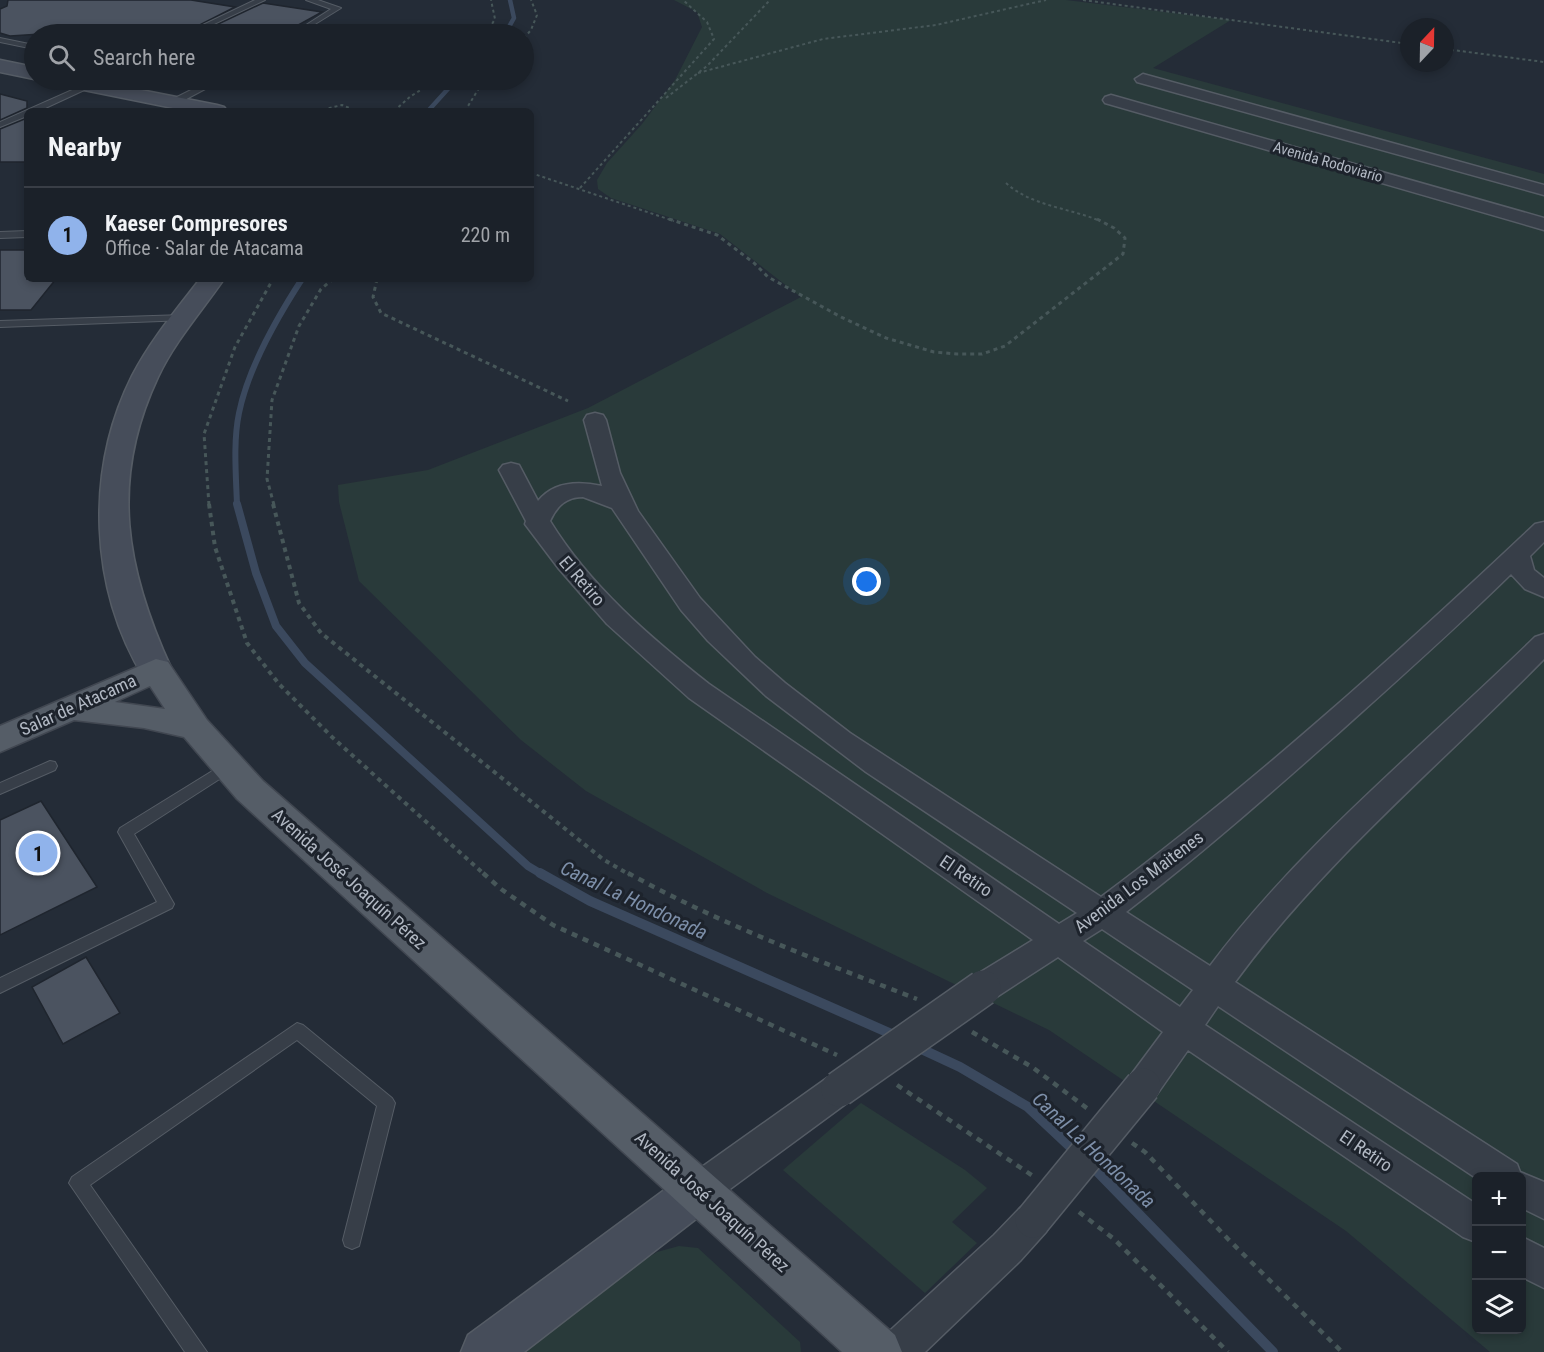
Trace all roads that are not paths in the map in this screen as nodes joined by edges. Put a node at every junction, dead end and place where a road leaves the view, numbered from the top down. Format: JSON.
{"nodes":[{"id":1,"x":261,"y":0,"type":"edge"},
{"id":2,"x":310,"y":0,"type":"edge"},
{"id":3,"x":209,"y":24,"type":"edge"},
{"id":4,"x":311,"y":24,"type":"edge"},
{"id":5,"x":0,"y":40,"type":"edge"},
{"id":6,"x":24,"y":45,"type":"edge"},
{"id":7,"x":0,"y":66,"type":"edge"},
{"id":8,"x":24,"y":71,"type":"edge"},
{"id":9,"x":1143,"y":79,"type":"dead end"},
{"id":10,"x":80,"y":90,"type":"edge"},
{"id":11,"x":115,"y":90,"type":"edge"},
{"id":12,"x":199,"y":90,"type":"edge"},
{"id":13,"x":1213,"y":99,"type":"junction"},
{"id":14,"x":1112,"y":100,"type":"dead end"},
{"id":15,"x":174,"y":102,"type":"junction"},
{"id":16,"x":39,"y":108,"type":"edge"},
{"id":17,"x":203,"y":108,"type":"edge"},
{"id":18,"x":24,"y":114,"type":"edge"},
{"id":19,"x":1177,"y":118,"type":"junction"},
{"id":20,"x":0,"y":125,"type":"edge"},
{"id":21,"x":1544,"y":190,"type":"edge"},
{"id":22,"x":1544,"y":224,"type":"edge"},
{"id":23,"x":24,"y":234,"type":"edge"},
{"id":24,"x":0,"y":235,"type":"edge"},
{"id":25,"x":210,"y":282,"type":"edge"},
{"id":26,"x":184,"y":318,"type":"junction"},
{"id":27,"x":0,"y":324,"type":"edge"},
{"id":28,"x":595,"y":420,"type":"dead end"},
{"id":29,"x":511,"y":470,"type":"dead end"},
{"id":30,"x":621,"y":503,"type":"junction"},
{"id":31,"x":537,"y":524,"type":"junction"},
{"id":32,"x":1544,"y":529,"type":"edge"},
{"id":33,"x":1518,"y":555,"type":"junction"},
{"id":34,"x":1544,"y":588,"type":"edge"},
{"id":35,"x":1544,"y":643,"type":"edge"},
{"id":36,"x":156,"y":670,"type":"junction"},
{"id":37,"x":69,"y":709,"type":"junction"},
{"id":38,"x":195,"y":728,"type":"junction"},
{"id":39,"x":0,"y":740,"type":"edge"},
{"id":40,"x":51,"y":766,"type":"dead end"},
{"id":41,"x":227,"y":767,"type":"junction"},
{"id":42,"x":0,"y":789,"type":"edge"},
{"id":43,"x":1102,"y":913,"type":"junction"},
{"id":44,"x":1059,"y":940,"type":"junction"},
{"id":45,"x":0,"y":986,"type":"edge"},
{"id":46,"x":1212,"y":987,"type":"junction"},
{"id":47,"x":1185,"y":1029,"type":"junction"},
{"id":48,"x":1498,"y":1172,"type":"edge"},
{"id":49,"x":699,"y":1191,"type":"junction"},
{"id":50,"x":1526,"y":1191,"type":"edge"},
{"id":51,"x":1544,"y":1202,"type":"edge"},
{"id":52,"x":1472,"y":1222,"type":"edge"},
{"id":53,"x":352,"y":1240,"type":"dead end"},
{"id":54,"x":1526,"y":1258,"type":"edge"},
{"id":55,"x":1544,"y":1270,"type":"edge"},
{"id":56,"x":197,"y":1352,"type":"edge"},
{"id":57,"x":484,"y":1352,"type":"edge"},
{"id":58,"x":878,"y":1352,"type":"edge"},
{"id":59,"x":896,"y":1352,"type":"edge"}],
"edges":[{"from":1,"to":3,"type":"lane"},
{"from":2,"to":4,"type":"lane"},
{"from":5,"to":6,"type":"lane"},
{"from":7,"to":8,"type":"main road"},
{"from":9,"to":13,"type":"street","name":"Avenida Rodoviario"},
{"from":10,"to":16,"type":"lane"},
{"from":11,"to":15,"type":"main road"},
{"from":12,"to":15,"type":"lane"},
{"from":13,"to":19,"type":"street"},
{"from":13,"to":21,"type":"street","name":"Avenida Rodoviario"},
{"from":14,"to":19,"type":"street","name":"Avenida Rodoviario"},
{"from":15,"to":17,"type":"main road"},
{"from":18,"to":20,"type":"lane"},
{"from":19,"to":22,"type":"street","name":"Avenida Rodoviario"},
{"from":23,"to":24,"type":"lane"},
{"from":25,"to":26,"type":"main road","name":"Avenida José Joaquín Pérez"},
{"from":26,"to":27,"type":"lane"},
{"from":26,"to":36,"type":"main road","name":"Avenida José Joaquín Pérez"},
{"from":28,"to":30,"type":"street"},
{"from":29,"to":31,"type":"street","name":"El Retiro"},
{"from":30,"to":31,"type":"street"},
{"from":30,"to":43,"type":"street"},
{"from":31,"to":44,"type":"street","name":"El Retiro"},
{"from":32,"to":33,"type":"street","name":"Avenida Los Maitenes"},
{"from":33,"to":34,"type":"street"},
{"from":33,"to":43,"type":"street","name":"Avenida Los Maitenes"},
{"from":35,"to":46,"type":"street"},
{"from":36,"to":37,"type":"main road","name":"Salar de Atacama"},
{"from":36,"to":38,"type":"main road","name":"Avenida José Joaquín Pérez"},
{"from":37,"to":38,"type":"main road"},
{"from":37,"to":39,"type":"main road","name":"Salar de Atacama"},
{"from":38,"to":41,"type":"main road","name":"Avenida José Joaquín Pérez"},
{"from":40,"to":42,"type":"lane"},
{"from":41,"to":45,"type":"lane"},
{"from":41,"to":49,"type":"main road","name":"Avenida José Joaquín Pérez"},
{"from":43,"to":44,"type":"street","name":"Avenida Los Maitenes"},
{"from":43,"to":46,"type":"street"},
{"from":44,"to":47,"type":"street","name":"El Retiro"},
{"from":44,"to":49,"type":"street","name":"Avenida Los Maitenes","bridge":true},
{"from":46,"to":47,"type":"street"},
{"from":46,"to":48,"type":"street"},
{"from":47,"to":52,"type":"street","name":"El Retiro"},
{"from":47,"to":59,"type":"street","bridge":true},
{"from":49,"to":57,"type":"main road"},
{"from":49,"to":58,"type":"main road","name":"Avenida José Joaquín Pérez"},
{"from":50,"to":51,"type":"street"},
{"from":53,"to":56,"type":"lane"},
{"from":54,"to":55,"type":"street"}]}
